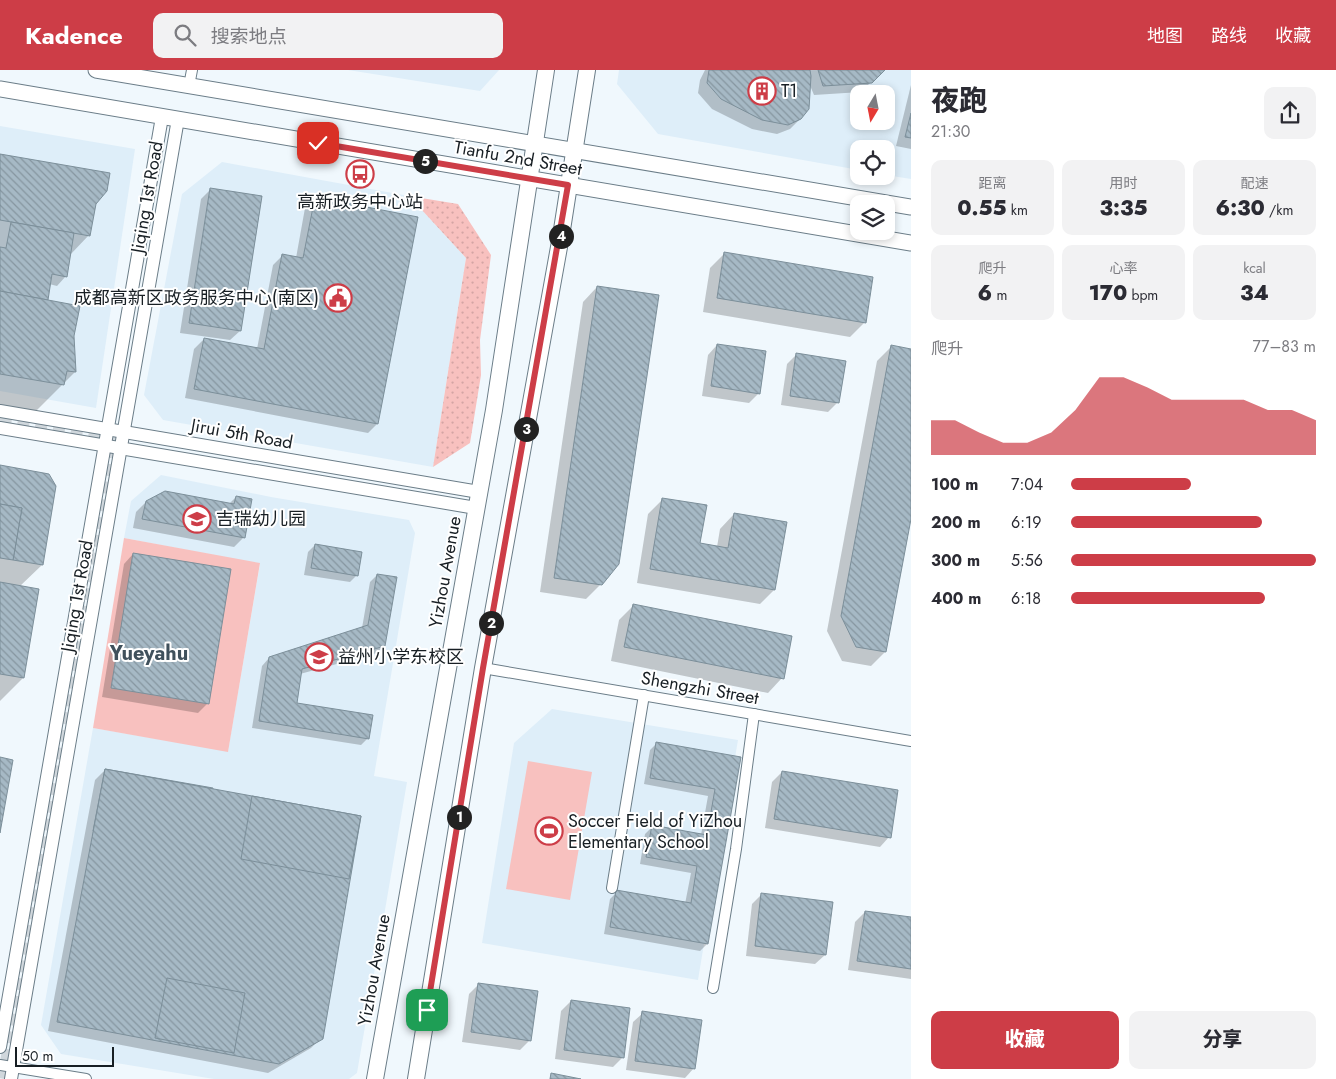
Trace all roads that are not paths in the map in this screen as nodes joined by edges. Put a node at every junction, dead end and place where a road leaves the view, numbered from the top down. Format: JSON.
{"nodes":[{"id":1,"x":96,"y":70,"type":"edge"},
{"id":2,"x":192,"y":70,"type":"edge"},
{"id":3,"x":546,"y":70,"type":"edge"},
{"id":4,"x":587,"y":70,"type":"edge"},
{"id":5,"x":189,"y":86,"type":"junction"},
{"id":6,"x":0,"y":89,"type":"edge"},
{"id":7,"x":162,"y":117,"type":"junction"},
{"id":8,"x":178,"y":119,"type":"junction"},
{"id":9,"x":534,"y":144,"type":"junction"},
{"id":10,"x":573,"y":150,"type":"junction"},
{"id":11,"x":529,"y":179,"type":"junction"},
{"id":12,"x":568,"y":185,"type":"junction"},
{"id":13,"x":911,"y":207,"type":"edge"},
{"id":14,"x":911,"y":243,"type":"edge"},
{"id":15,"x":0,"y":411,"type":"edge"},
{"id":16,"x":0,"y":428,"type":"edge"},
{"id":17,"x":108,"y":429,"type":"junction"},
{"id":18,"x":124,"y":432,"type":"junction"},
{"id":19,"x":105,"y":446,"type":"junction"},
{"id":20,"x":121,"y":448,"type":"junction"},
{"id":21,"x":478,"y":500,"type":"junction"},
{"id":22,"x":483,"y":668,"type":"junction"},
{"id":23,"x":644,"y":695,"type":"junction"},
{"id":24,"x":754,"y":714,"type":"junction"},
{"id":25,"x":911,"y":741,"type":"edge"},
{"id":26,"x":612,"y":888,"type":"dead end"},
{"id":27,"x":713,"y":988,"type":"dead end"},
{"id":28,"x":0,"y":1047,"type":"edge"},
{"id":29,"x":0,"y":1065,"type":"edge"},
{"id":30,"x":12,"y":1073,"type":"edge"},
{"id":31,"x":86,"y":1079,"type":"edge"},
{"id":32,"x":376,"y":1079,"type":"edge"},
{"id":33,"x":416,"y":1079,"type":"edge"}],
"edges":[{"from":1,"to":5,"type":"main road","name":"Tianfu 2nd Street"},
{"from":2,"to":5,"type":"street"},
{"from":3,"to":9,"type":"main road","name":"Yizhou Avenue"},
{"from":4,"to":10,"type":"main road"},
{"from":5,"to":9,"type":"main road","name":"Tianfu 2nd Street"},
{"from":6,"to":7,"type":"main road","name":"Tianfu 2nd Street"},
{"from":7,"to":8,"type":"main road","name":"Tianfu 2nd Street"},
{"from":7,"to":17,"type":"street","name":"Jiqing 1st Road"},
{"from":8,"to":11,"type":"main road","name":"Tianfu 2nd Street"},
{"from":8,"to":18,"type":"street","name":"Jiqing 1st Road"},
{"from":9,"to":10,"type":"main road","name":"Tianfu 2nd Street"},
{"from":9,"to":11,"type":"main road","name":"Yizhou Avenue"},
{"from":10,"to":12,"type":"main road"},
{"from":10,"to":13,"type":"main road","name":"Tianfu 2nd Street"},
{"from":11,"to":12,"type":"main road","name":"Tianfu 2nd Street"},
{"from":11,"to":21,"type":"main road","name":"Yizhou Avenue"},
{"from":12,"to":14,"type":"main road","name":"Tianfu 2nd Street"},
{"from":12,"to":22,"type":"main road"},
{"from":15,"to":17,"type":"street","name":"Jirui 5th Road"},
{"from":16,"to":19,"type":"street","name":"Jirui 5th Road"},
{"from":17,"to":18,"type":"street","name":"Jirui 5th Road"},
{"from":17,"to":19,"type":"street","name":"Jiqing 1st Road"},
{"from":18,"to":20,"type":"street","name":"Jiqing 1st Road"},
{"from":18,"to":21,"type":"street","name":"Jirui 5th Road"},
{"from":19,"to":20,"type":"street","name":"Jirui 5th Road"},
{"from":19,"to":28,"type":"street","name":"Jiqing 1st Road"},
{"from":20,"to":21,"type":"street","name":"Jirui 5th Road"},
{"from":20,"to":30,"type":"street","name":"Jiqing 1st Road"},
{"from":21,"to":32,"type":"main road","name":"Yizhou Avenue"},
{"from":22,"to":23,"type":"street","name":"Shengzhi Street"},
{"from":22,"to":33,"type":"main road"},
{"from":23,"to":24,"type":"street","name":"Shengzhi Street"},
{"from":23,"to":26,"type":"street"},
{"from":24,"to":25,"type":"street","name":"Shengzhi Street"},
{"from":24,"to":27,"type":"street"},
{"from":29,"to":30,"type":"street"},
{"from":30,"to":31,"type":"street"}]}
